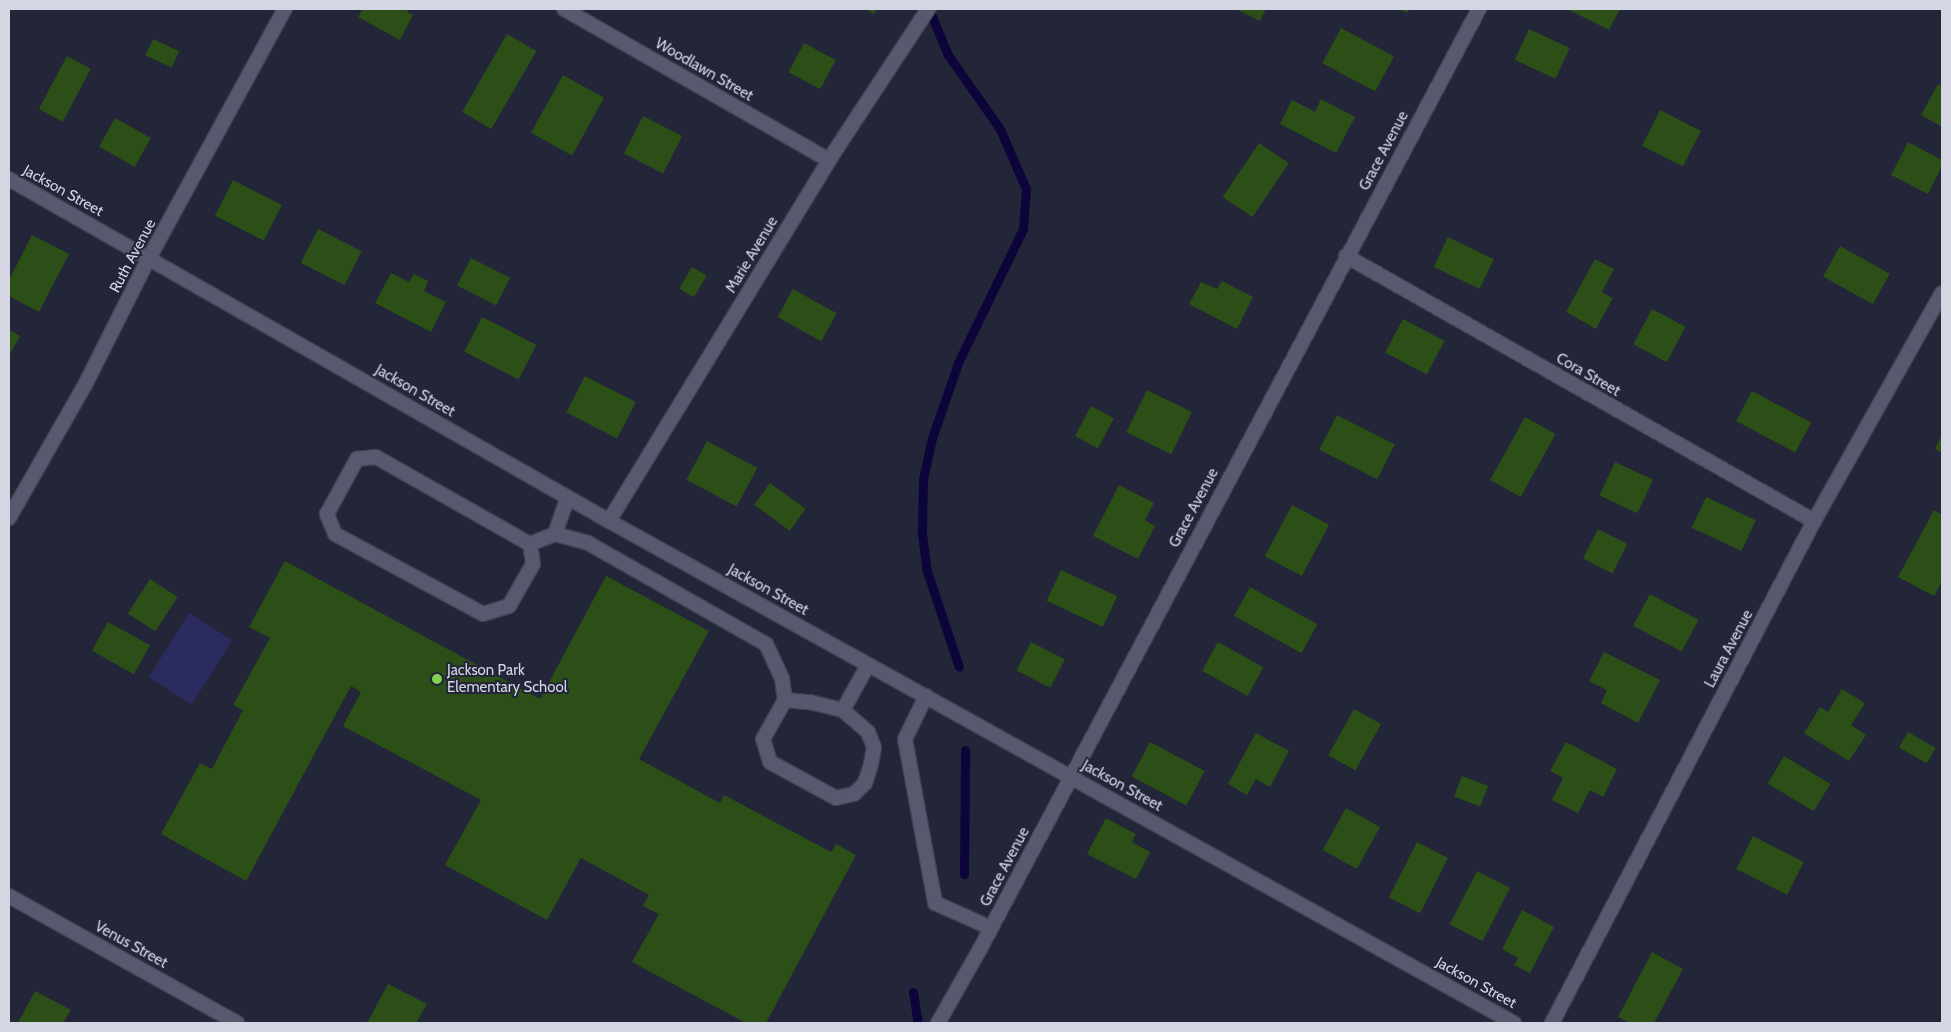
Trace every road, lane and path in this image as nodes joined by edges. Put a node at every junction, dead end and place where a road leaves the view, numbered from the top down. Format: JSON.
{"nodes":[{"id":1,"x":285,"y":9,"type":"edge"},
{"id":2,"x":564,"y":9,"type":"edge"},
{"id":3,"x":928,"y":9,"type":"edge"},
{"id":4,"x":1479,"y":9,"type":"edge"},
{"id":5,"x":829,"y":160,"type":"junction"},
{"id":6,"x":9,"y":179,"type":"edge"},
{"id":7,"x":1346,"y":256,"type":"junction"},
{"id":8,"x":149,"y":258,"type":"junction"},
{"id":9,"x":1942,"y":293,"type":"edge"},
{"id":10,"x":568,"y":497,"type":"junction"},
{"id":11,"x":9,"y":518,"type":"edge"},
{"id":12,"x":609,"y":521,"type":"junction"},
{"id":13,"x":1814,"y":521,"type":"junction"},
{"id":14,"x":556,"y":534,"type":"junction"},
{"id":15,"x":530,"y":544,"type":"junction"},
{"id":16,"x":868,"y":664,"type":"junction"},
{"id":17,"x":926,"y":696,"type":"junction"},
{"id":18,"x":785,"y":700,"type":"junction"},
{"id":19,"x":842,"y":710,"type":"junction"},
{"id":20,"x":1071,"y":776,"type":"junction"},
{"id":21,"x":9,"y":896,"type":"edge"},
{"id":22,"x":991,"y":928,"type":"junction"},
{"id":23,"x":941,"y":1019,"type":"edge"},
{"id":24,"x":237,"y":1023,"type":"edge"},
{"id":25,"x":1514,"y":1023,"type":"edge"},
{"id":26,"x":1552,"y":1023,"type":"edge"}],
"edges":[{"from":1,"to":8,"type":"street","name":"Ruth Avenue"},
{"from":2,"to":5,"type":"street","name":"Woodlawn Street"},
{"from":3,"to":5,"type":"street","name":"Marie Avenue"},
{"from":4,"to":7,"type":"street","name":"Grace Avenue"},
{"from":5,"to":12,"type":"street","name":"Marie Avenue"},
{"from":6,"to":8,"type":"street","name":"Jackson Street"},
{"from":7,"to":13,"type":"street","name":"Cora Street"},
{"from":7,"to":20,"type":"street","name":"Grace Avenue"},
{"from":8,"to":10,"type":"street","name":"Jackson Street"},
{"from":8,"to":11,"type":"street","name":"Ruth Avenue"},
{"from":9,"to":13,"type":"street","name":"Laura Avenue"},
{"from":10,"to":12,"type":"street","name":"Jackson Street"},
{"from":10,"to":14,"type":"street"},
{"from":12,"to":16,"type":"street","name":"Jackson Street"},
{"from":13,"to":26,"type":"street","name":"Laura Avenue"},
{"from":14,"to":15,"type":"street"},
{"from":14,"to":18,"type":"street"},
{"from":15,"to":15,"type":"street"},
{"from":16,"to":17,"type":"street","name":"Jackson Street"},
{"from":16,"to":19,"type":"street"},
{"from":17,"to":20,"type":"street","name":"Jackson Street"},
{"from":17,"to":22,"type":"street"},
{"from":18,"to":19,"type":"street"},
{"from":18,"to":19,"type":"street"},
{"from":20,"to":22,"type":"street","name":"Grace Avenue"},
{"from":20,"to":25,"type":"street","name":"Jackson Street"},
{"from":21,"to":24,"type":"street","name":"Venus Street"},
{"from":22,"to":23,"type":"street","name":"Grace Avenue"}]}
